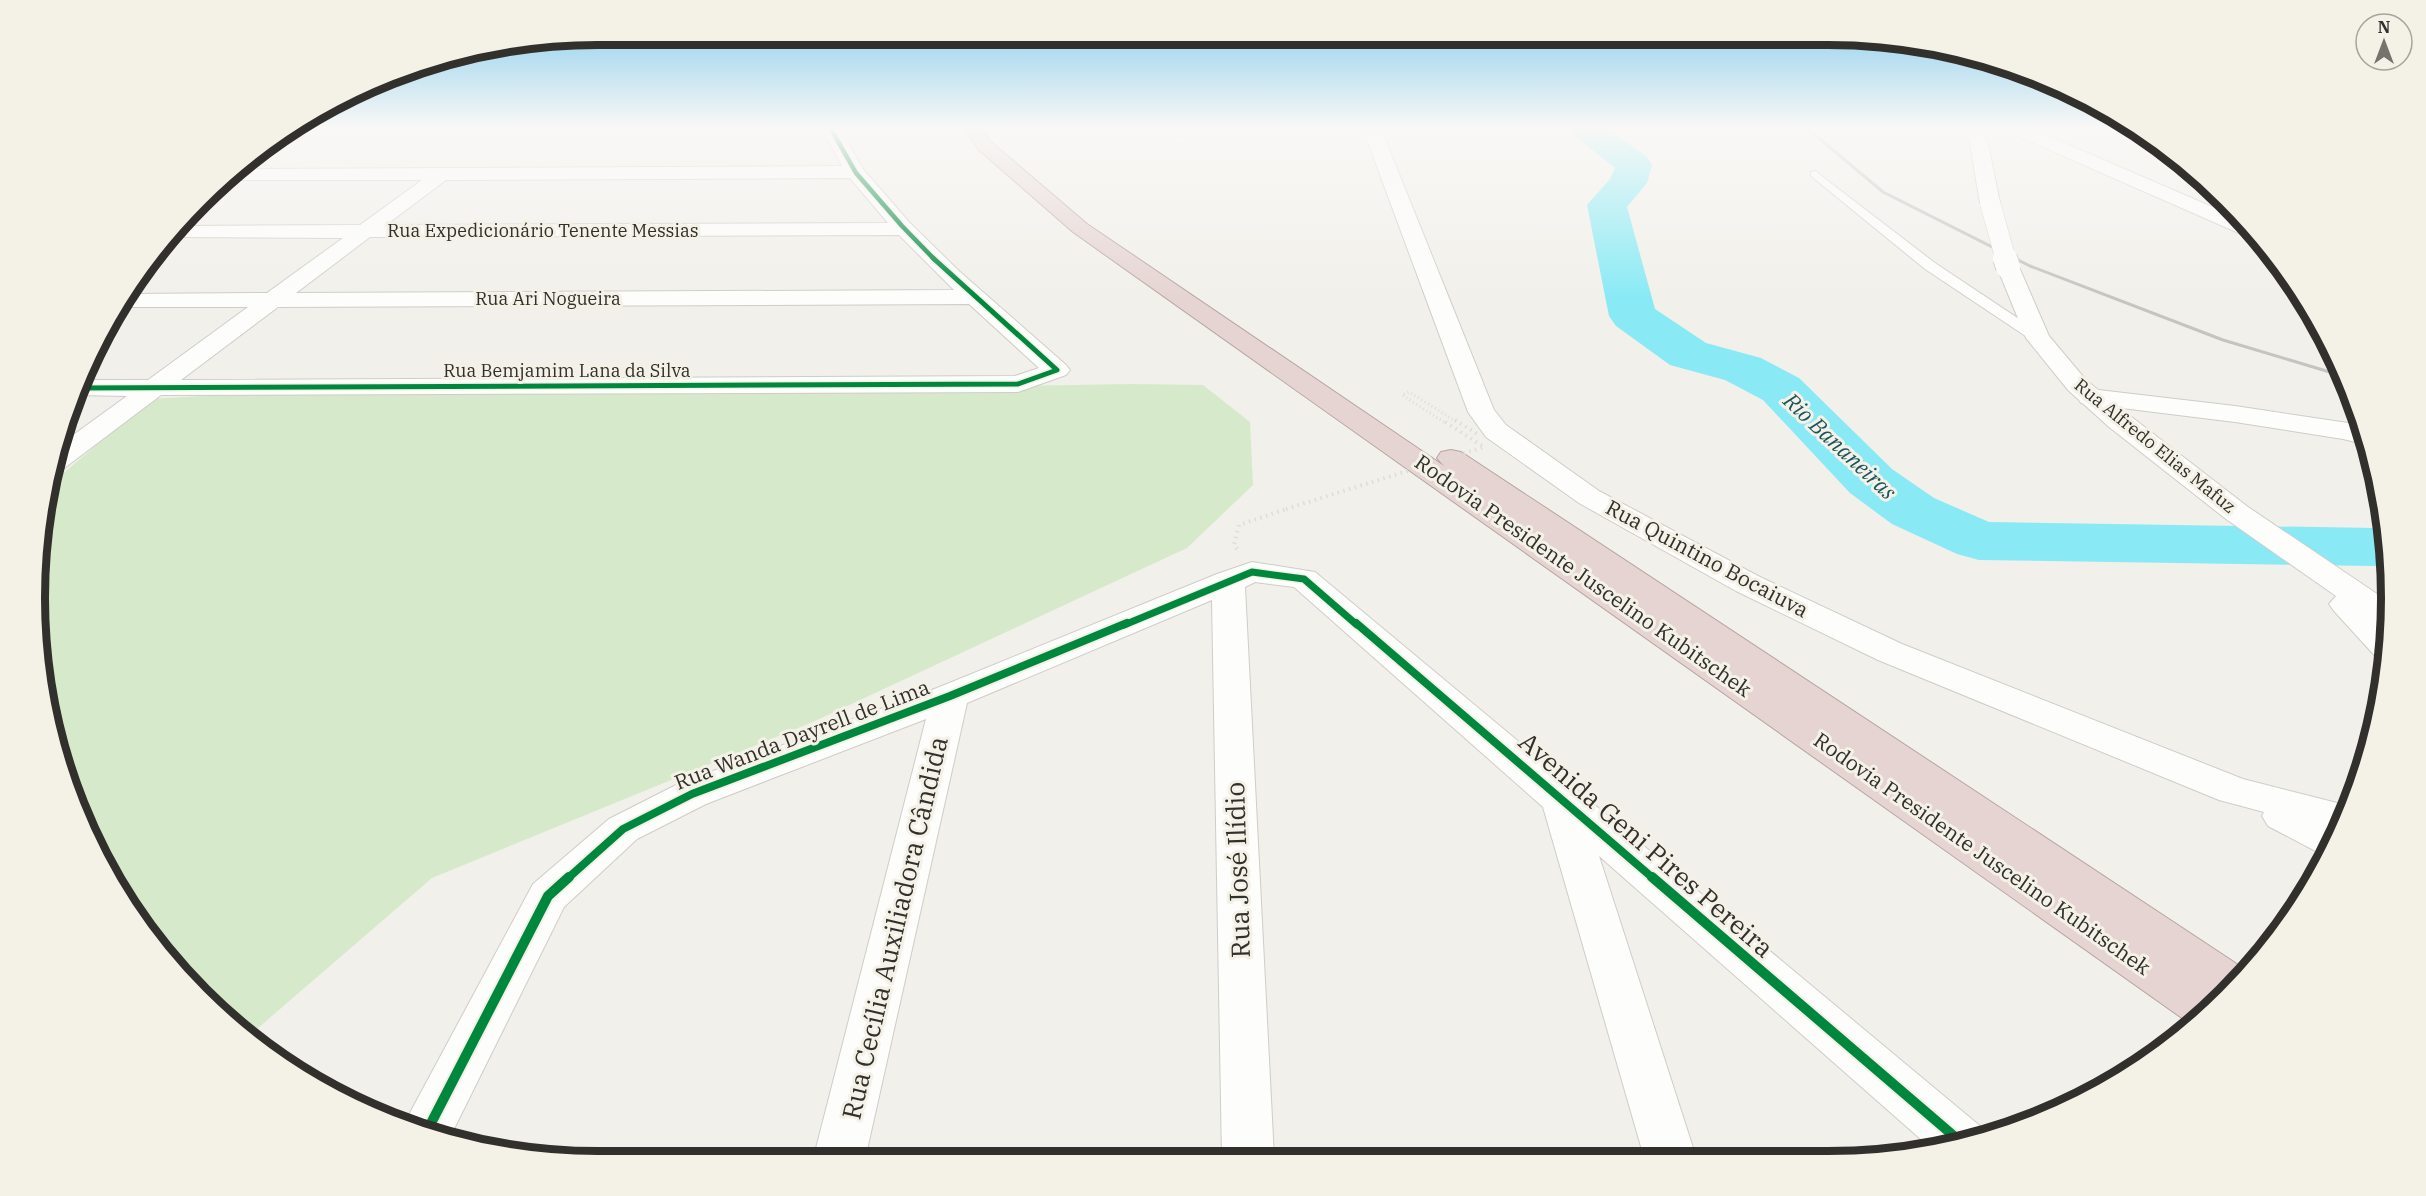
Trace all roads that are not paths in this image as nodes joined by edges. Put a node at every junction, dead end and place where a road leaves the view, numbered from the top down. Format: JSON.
{"nodes":[{"id":1,"x":427,"y":185,"type":"edge"},
{"id":2,"x":866,"y":185,"type":"edge"},
{"id":3,"x":1029,"y":185,"type":"edge"},
{"id":4,"x":1060,"y":185,"type":"edge"},
{"id":5,"x":1393,"y":185,"type":"edge"},
{"id":6,"x":1829,"y":185,"type":"edge"},
{"id":7,"x":1987,"y":185,"type":"edge"},
{"id":8,"x":2145,"y":185,"type":"edge"},
{"id":9,"x":2212,"y":200,"type":"edge"},
{"id":10,"x":2184,"y":202,"type":"junction"},
{"id":11,"x":2236,"y":225,"type":"edge"},
{"id":12,"x":906,"y":229,"type":"junction"},
{"id":13,"x":365,"y":231,"type":"junction"},
{"id":14,"x":183,"y":232,"type":"edge"},
{"id":15,"x":975,"y":297,"type":"junction"},
{"id":16,"x":272,"y":300,"type":"junction"},
{"id":17,"x":132,"y":301,"type":"edge"},
{"id":18,"x":2038,"y":338,"type":"junction"},
{"id":19,"x":86,"y":388,"type":"edge"},
{"id":20,"x":154,"y":388,"type":"junction"},
{"id":21,"x":2091,"y":397,"type":"junction"},
{"id":22,"x":2356,"y":434,"type":"edge"},
{"id":23,"x":64,"y":455,"type":"edge"},
{"id":24,"x":2312,"y":566,"type":"junction"},
{"id":25,"x":1240,"y":576,"type":"junction"},
{"id":26,"x":2381,"y":611,"type":"edge"},
{"id":27,"x":2379,"y":640,"type":"edge"},
{"id":28,"x":950,"y":696,"type":"junction"},
{"id":29,"x":2233,"y":790,"type":"junction"},
{"id":30,"x":1561,"y":800,"type":"junction"},
{"id":31,"x":2336,"y":817,"type":"edge"},
{"id":32,"x":2326,"y":839,"type":"edge"},
{"id":33,"x":2226,"y":981,"type":"edge"},
{"id":34,"x":2201,"y":1006,"type":"edge"},
{"id":35,"x":430,"y":1125,"type":"edge"},
{"id":36,"x":1954,"y":1136,"type":"edge"},
{"id":37,"x":841,"y":1151,"type":"edge"},
{"id":38,"x":1248,"y":1151,"type":"edge"},
{"id":39,"x":1668,"y":1151,"type":"edge"}],
"edges":[{"from":1,"to":13,"type":"street"},
{"from":2,"to":12,"type":"street"},
{"from":3,"to":34,"type":"highway","name":"Rodovia Presidente Juscelino Kubitschek"},
{"from":4,"to":33,"type":"highway","name":"Rodovia Presidente Juscelino Kubitschek"},
{"from":5,"to":29,"type":"street","name":"Rua Quintino Bocaiuva"},
{"from":6,"to":18,"type":"lane"},
{"from":7,"to":18,"type":"street","name":"Rua Alfredo Elias Mafuz","bridge":true},
{"from":8,"to":10,"type":"street"},
{"from":9,"to":10,"type":"street"},
{"from":10,"to":11,"type":"street"},
{"from":12,"to":13,"type":"street","name":"Rua Expedicionário Tenente Messias"},
{"from":12,"to":15,"type":"street"},
{"from":13,"to":14,"type":"street","name":"Rua Expedicionário Tenente Messias"},
{"from":13,"to":16,"type":"street"},
{"from":15,"to":16,"type":"street","name":"Rua Ari Nogueira"},
{"from":15,"to":20,"type":"street","name":"Rua Bemjamim Lana da Silva"},
{"from":16,"to":17,"type":"street","name":"Rua Ari Nogueira"},
{"from":16,"to":20,"type":"street"},
{"from":18,"to":21,"type":"street","name":"Rua Alfredo Elias Mafuz"},
{"from":19,"to":20,"type":"street","name":"Rua Bemjamim Lana da Silva"},
{"from":20,"to":23,"type":"street"},
{"from":21,"to":22,"type":"street"},
{"from":21,"to":24,"type":"street","name":"Rua Alfredo Elias Mafuz"},
{"from":24,"to":26,"type":"street","name":"Rua Alfredo Elias Mafuz"},
{"from":24,"to":27,"type":"street","name":"Rua Alfredo Elias Mafuz"},
{"from":25,"to":28,"type":"street","name":"Rua Wanda Dayrell de Lima"},
{"from":25,"to":30,"type":"street","name":"Avenida Geni Pires Pereira"},
{"from":25,"to":38,"type":"street","name":"Rua José Ilídio"},
{"from":28,"to":35,"type":"street","name":"Rua Wanda Dayrell de Lima"},
{"from":28,"to":37,"type":"street","name":"Rua Cecília Auxiliadora Cândida"},
{"from":29,"to":31,"type":"street","name":"Rua Quintino Bocaiuva"},
{"from":29,"to":32,"type":"street","name":"Rua Quintino Bocaiuva"},
{"from":30,"to":36,"type":"street","name":"Avenida Geni Pires Pereira"},
{"from":30,"to":39,"type":"street"}]}
